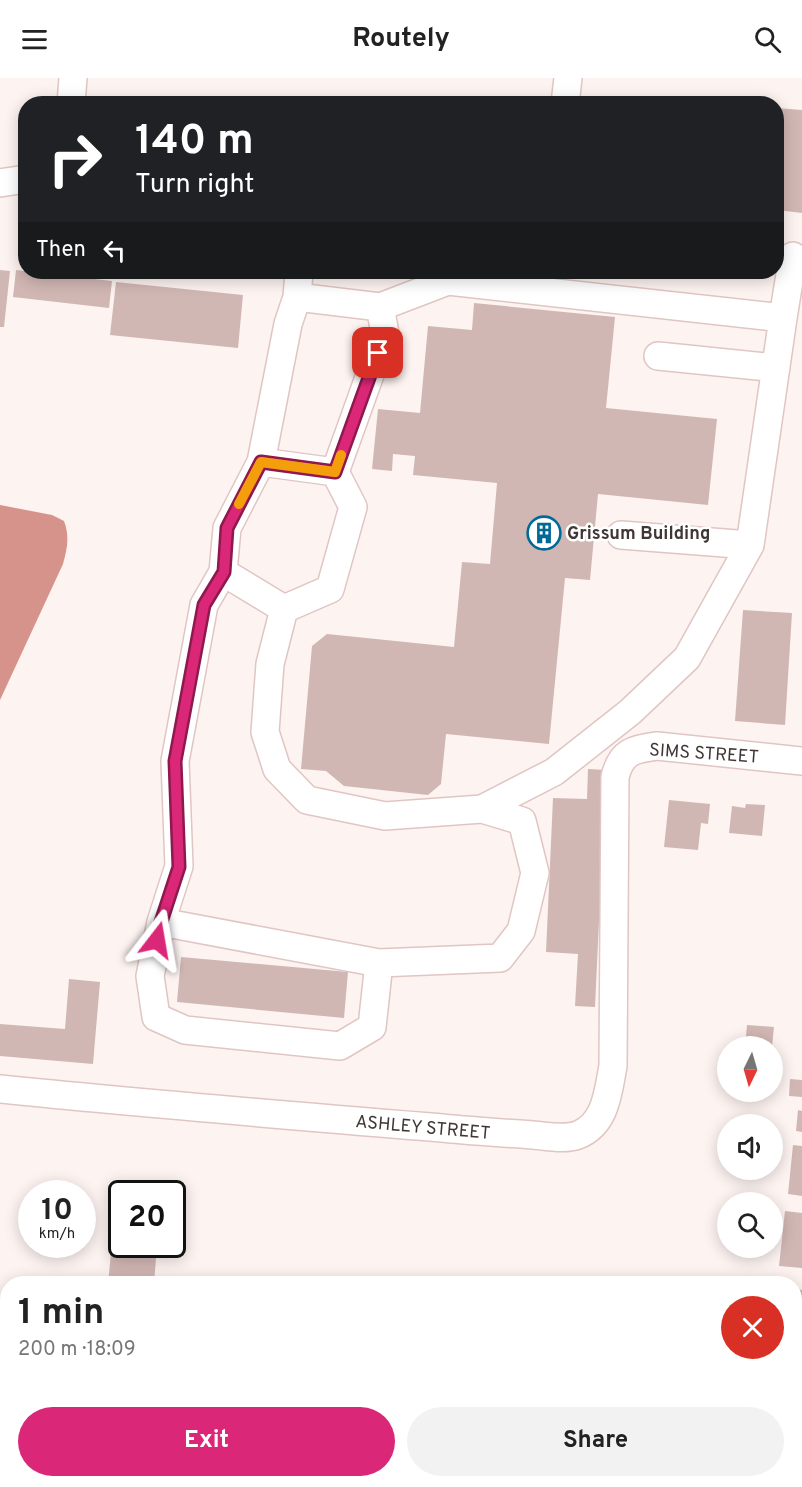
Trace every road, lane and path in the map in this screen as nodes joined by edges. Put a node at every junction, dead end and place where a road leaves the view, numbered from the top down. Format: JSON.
{"nodes":[{"id":1,"x":73,"y":78,"type":"edge"},
{"id":2,"x":568,"y":78,"type":"edge"},
{"id":3,"x":72,"y":96,"type":"edge"},
{"id":4,"x":566,"y":96,"type":"edge"},
{"id":5,"x":18,"y":180,"type":"edge"},
{"id":6,"x":0,"y":183,"type":"edge"},
{"id":7,"x":791,"y":256,"type":"edge"},
{"id":8,"x":441,"y":279,"type":"edge"},
{"id":9,"x":472,"y":279,"type":"edge"},
{"id":10,"x":298,"y":284,"type":"edge"},
{"id":11,"x":380,"y":307,"type":"junction"},
{"id":12,"x":783,"y":318,"type":"junction"},
{"id":13,"x":657,"y":356,"type":"dead end"},
{"id":14,"x":776,"y":368,"type":"junction"},
{"id":15,"x":261,"y":462,"type":"junction"},
{"id":16,"x":335,"y":472,"type":"junction"},
{"id":17,"x":621,"y":535,"type":"dead end"},
{"id":18,"x":750,"y":544,"type":"junction"},
{"id":19,"x":224,"y":572,"type":"junction"},
{"id":20,"x":284,"y":609,"type":"junction"},
{"id":21,"x":802,"y":761,"type":"edge"},
{"id":22,"x":482,"y":809,"type":"junction"},
{"id":23,"x":615,"y":877,"type":"joint"},
{"id":24,"x":161,"y":922,"type":"junction"},
{"id":25,"x":379,"y":963,"type":"junction"},
{"id":26,"x":0,"y":1089,"type":"edge"}],
"edges":[{"from":1,"to":3,"type":"street"},
{"from":2,"to":4,"type":"street"},
{"from":5,"to":6,"type":"street"},
{"from":7,"to":12,"type":"street"},
{"from":8,"to":11,"type":"street"},
{"from":9,"to":12,"type":"street"},
{"from":10,"to":11,"type":"street"},
{"from":10,"to":15,"type":"street"},
{"from":11,"to":16,"type":"street"},
{"from":12,"to":14,"type":"street"},
{"from":13,"to":14,"type":"street"},
{"from":14,"to":18,"type":"street"},
{"from":15,"to":16,"type":"street"},
{"from":15,"to":19,"type":"street"},
{"from":16,"to":20,"type":"street"},
{"from":17,"to":18,"type":"street"},
{"from":18,"to":22,"type":"street"},
{"from":19,"to":20,"type":"street"},
{"from":19,"to":24,"type":"street"},
{"from":20,"to":22,"type":"street"},
{"from":21,"to":23,"type":"street","name":"SIMS STREET"},
{"from":22,"to":25,"type":"street"},
{"from":23,"to":26,"type":"street","name":"ASHLEY STREET"},
{"from":24,"to":25,"type":"street"},
{"from":24,"to":25,"type":"street"}]}
